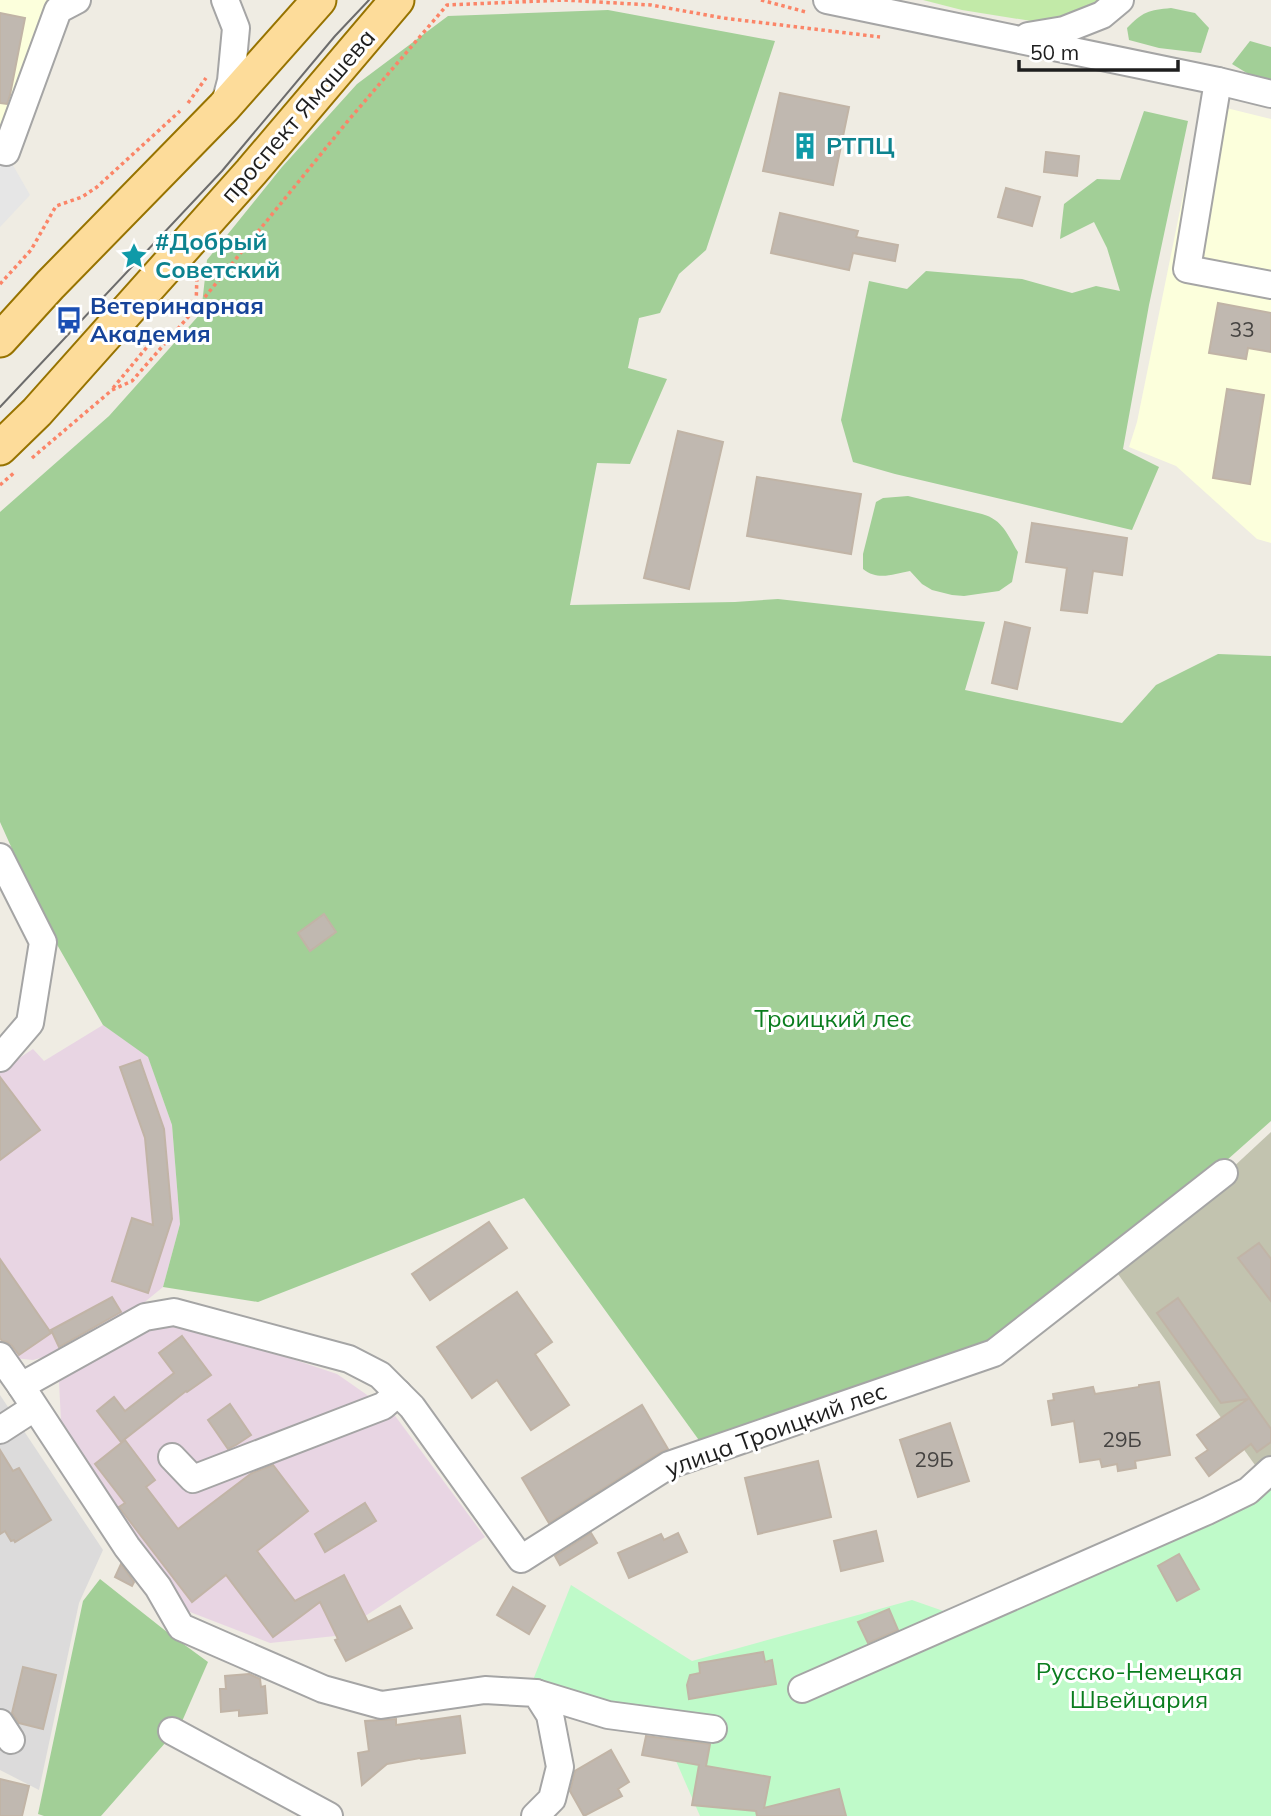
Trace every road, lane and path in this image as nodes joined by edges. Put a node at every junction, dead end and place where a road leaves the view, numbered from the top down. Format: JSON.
{"nodes":[{"id":1,"x":225,"y":0,"type":"edge"},
{"id":2,"x":319,"y":0,"type":"edge"},
{"id":3,"x":397,"y":0,"type":"edge"},
{"id":4,"x":827,"y":0,"type":"edge"},
{"id":5,"x":894,"y":0,"type":"edge"},
{"id":6,"x":1120,"y":0,"type":"edge"},
{"id":7,"x":61,"y":3,"type":"edge"},
{"id":8,"x":920,"y":19,"type":"junction"},
{"id":9,"x":886,"y":38,"type":"dead end"},
{"id":10,"x":1013,"y":38,"type":"junction"},
{"id":11,"x":206,"y":77,"type":"dead end"},
{"id":12,"x":1218,"y":81,"type":"junction"},
{"id":13,"x":1271,"y":94,"type":"edge"},
{"id":14,"x":224,"y":107,"type":"junction"},
{"id":15,"x":0,"y":150,"type":"edge"},
{"id":16,"x":0,"y":284,"type":"edge"},
{"id":17,"x":1271,"y":285,"type":"edge"},
{"id":18,"x":0,"y":340,"type":"edge"},
{"id":19,"x":147,"y":347,"type":"dead end"},
{"id":20,"x":112,"y":390,"type":"junction"},
{"id":21,"x":17,"y":458,"type":"edge"},
{"id":22,"x":0,"y":485,"type":"edge"},
{"id":23,"x":0,"y":857,"type":"edge"},
{"id":24,"x":0,"y":1058,"type":"edge"},
{"id":25,"x":1224,"y":1174,"type":"dead end"},
{"id":26,"x":0,"y":1356,"type":"edge"},
{"id":27,"x":398,"y":1393,"type":"junction"},
{"id":28,"x":28,"y":1397,"type":"junction"},
{"id":29,"x":0,"y":1430,"type":"edge"},
{"id":30,"x":172,"y":1457,"type":"dead end"},
{"id":31,"x":1271,"y":1470,"type":"edge"},
{"id":32,"x":802,"y":1689,"type":"dead end"},
{"id":33,"x":536,"y":1693,"type":"junction"},
{"id":34,"x":713,"y":1729,"type":"dead end"},
{"id":35,"x":172,"y":1731,"type":"dead end"},
{"id":36,"x":329,"y":1816,"type":"edge"},
{"id":37,"x":535,"y":1816,"type":"edge"}],
"edges":[{"from":1,"to":14,"type":"street"},
{"from":2,"to":14,"type":"main road"},
{"from":3,"to":21,"type":"main road","name":"проспект Ямашева"},
{"from":4,"to":8,"type":"street"},
{"from":5,"to":8,"type":"street"},
{"from":6,"to":10,"type":"street"},
{"from":7,"to":15,"type":"street"},
{"from":8,"to":10,"type":"street"},
{"from":9,"to":20,"type":"path"},
{"from":10,"to":12,"type":"street"},
{"from":11,"to":16,"type":"path"},
{"from":12,"to":13,"type":"street"},
{"from":12,"to":17,"type":"street"},
{"from":14,"to":18,"type":"main road"},
{"from":19,"to":20,"type":"path"},
{"from":20,"to":21,"type":"path"},
{"from":21,"to":22,"type":"path"},
{"from":23,"to":24,"type":"street"},
{"from":25,"to":27,"type":"street","name":"улица Троицкий лес"},
{"from":26,"to":28,"type":"street"},
{"from":27,"to":28,"type":"street","name":"улица Троицкий лес"},
{"from":27,"to":30,"type":"street"},
{"from":28,"to":29,"type":"street","name":"улица Троицкий лес"},
{"from":28,"to":33,"type":"street"},
{"from":31,"to":32,"type":"street"},
{"from":33,"to":34,"type":"street"},
{"from":33,"to":37,"type":"street"},
{"from":35,"to":36,"type":"street"}]}
